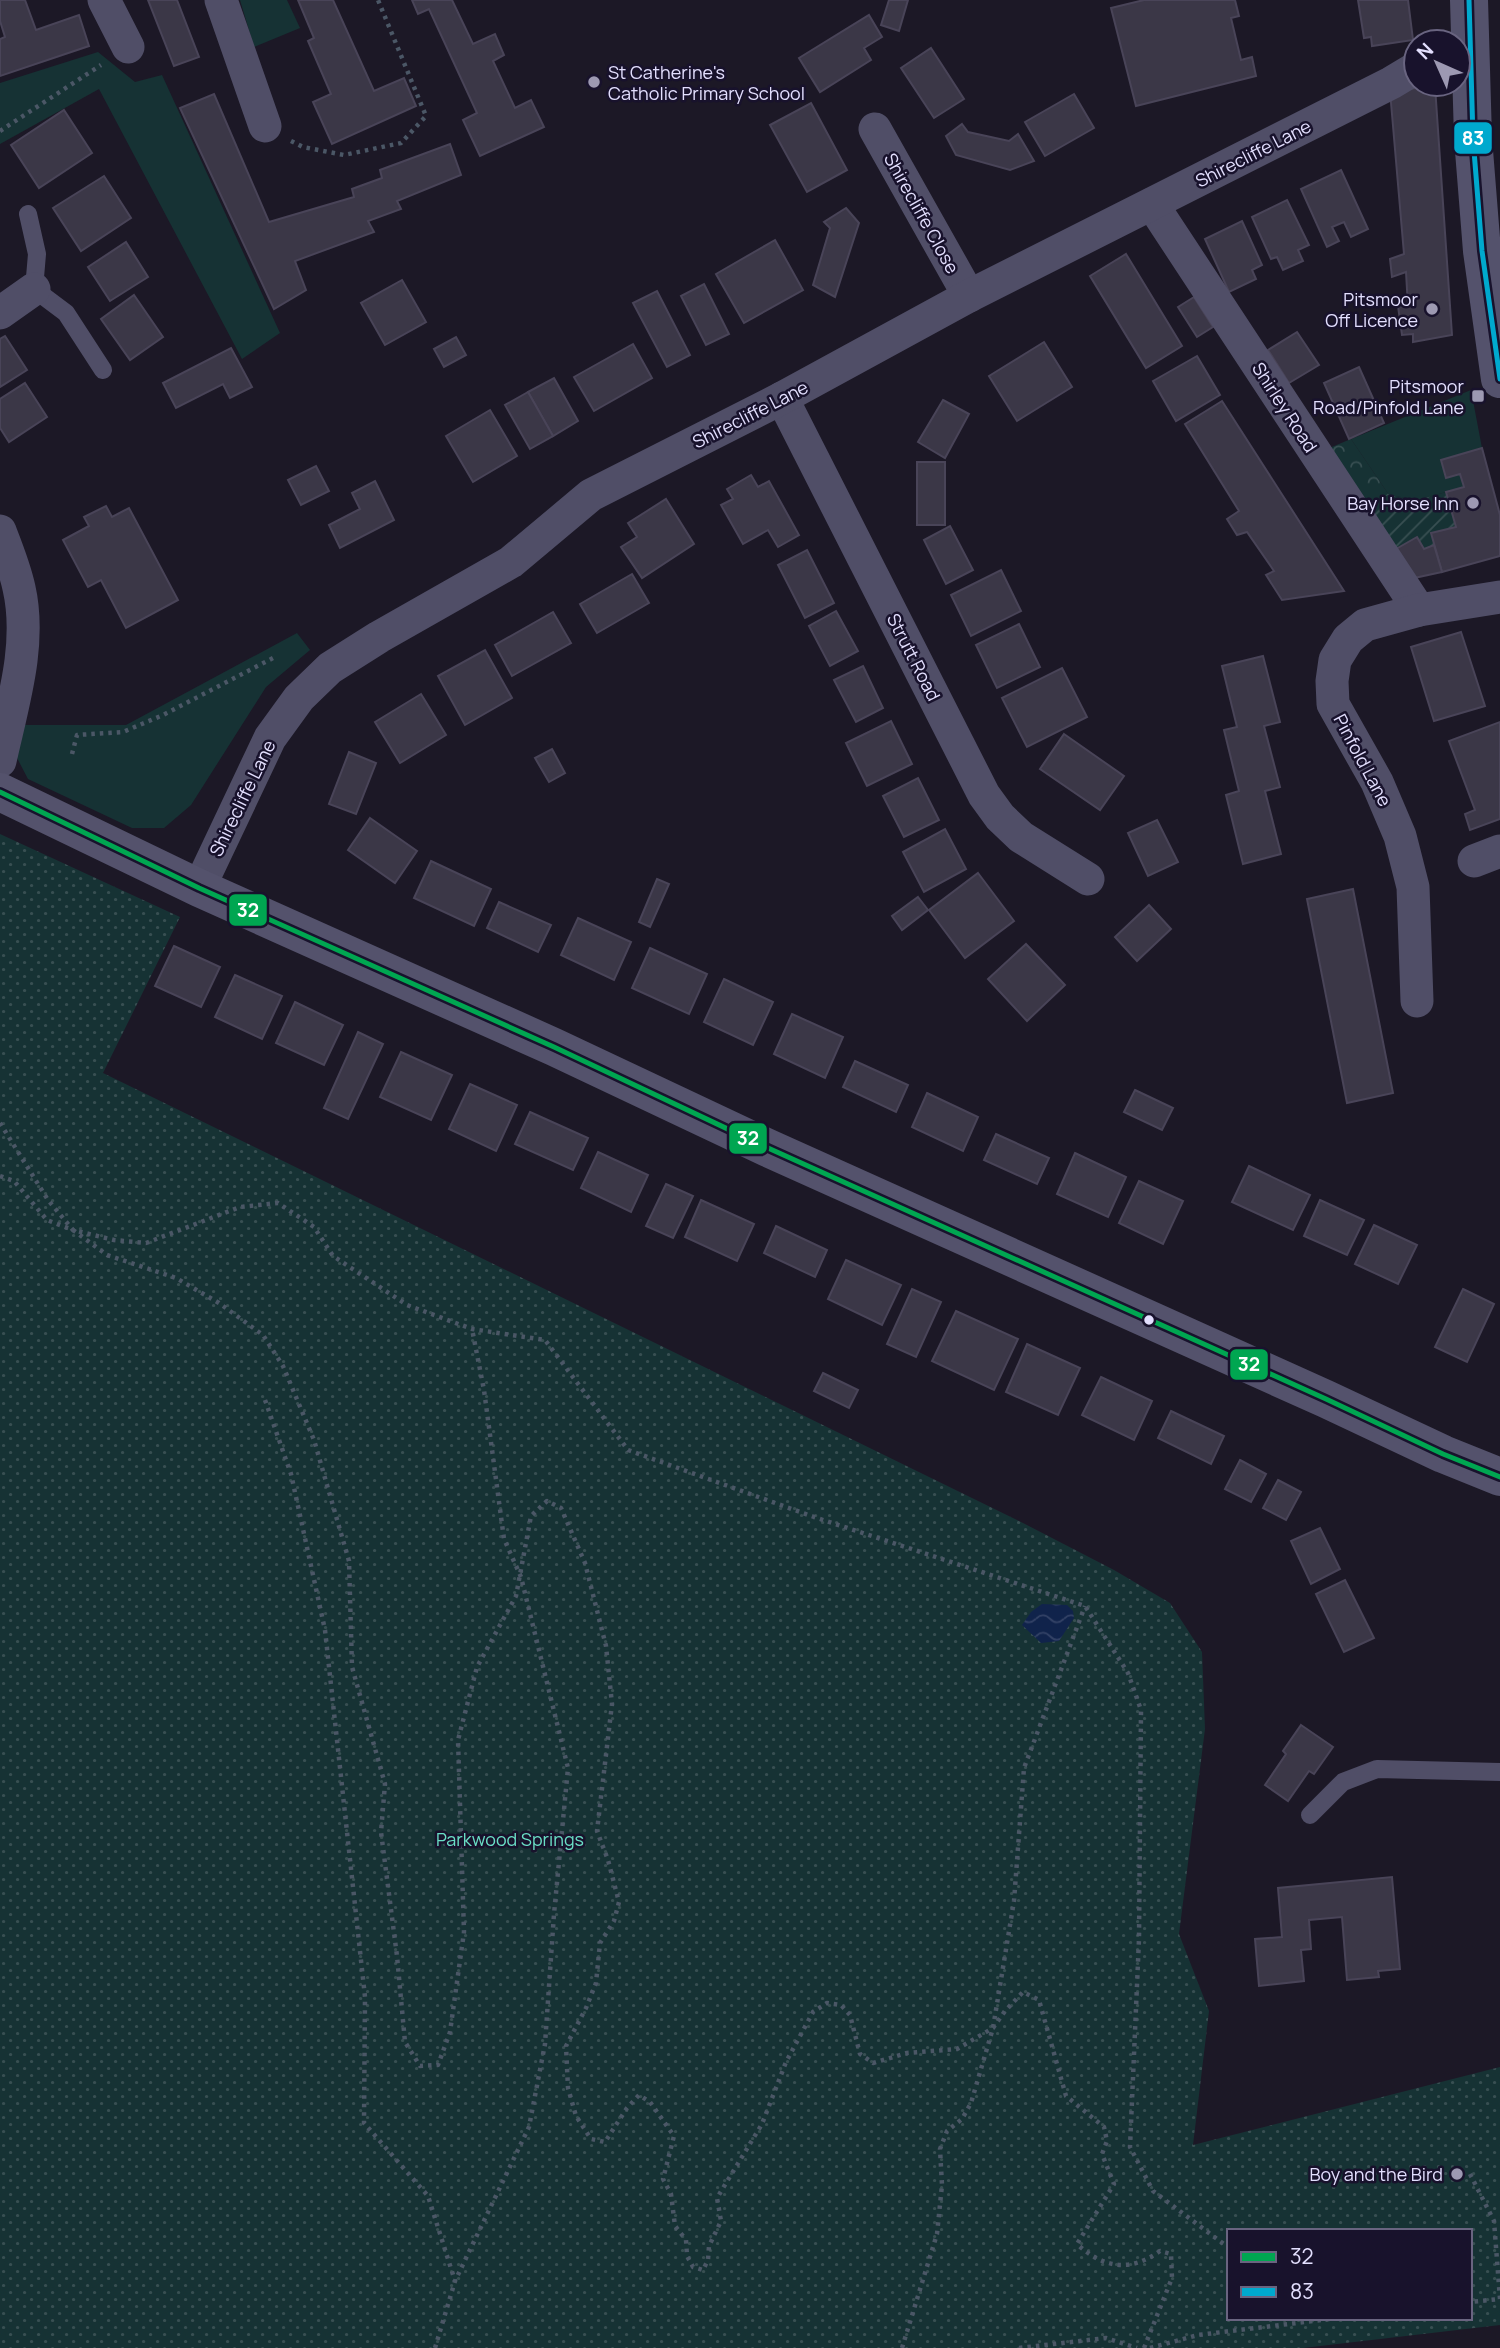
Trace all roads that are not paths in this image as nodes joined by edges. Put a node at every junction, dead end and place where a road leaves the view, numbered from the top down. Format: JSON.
{"nodes":[{"id":1,"x":104,"y":0,"type":"edge"},
{"id":2,"x":221,"y":0,"type":"edge"},
{"id":3,"x":1469,"y":0,"type":"edge"},
{"id":4,"x":1466,"y":28,"type":"edge"},
{"id":5,"x":128,"y":47,"type":"road end"},
{"id":6,"x":1402,"y":76,"type":"edge"},
{"id":7,"x":1468,"y":98,"type":"edge"},
{"id":8,"x":265,"y":126,"type":"road end"},
{"id":9,"x":875,"y":129,"type":"dead end"},
{"id":10,"x":1152,"y":204,"type":"junction"},
{"id":11,"x":28,"y":215,"type":"dead end"},
{"id":12,"x":34,"y":289,"type":"junction"},
{"id":13,"x":969,"y":296,"type":"junction"},
{"id":14,"x":0,"y":313,"type":"edge"},
{"id":15,"x":103,"y":370,"type":"dead end"},
{"id":16,"x":1500,"y":379,"type":"edge"},
{"id":17,"x":782,"y":398,"type":"junction"},
{"id":18,"x":0,"y":531,"type":"edge"},
{"id":19,"x":1500,"y":597,"type":"edge"},
{"id":20,"x":1419,"y":610,"type":"junction"},
{"id":21,"x":0,"y":761,"type":"edge"},
{"id":22,"x":0,"y":792,"type":"edge"},
{"id":23,"x":1088,"y":879,"type":"dead end"},
{"id":24,"x":199,"y":888,"type":"junction"},
{"id":25,"x":1417,"y":1001,"type":"dead end"},
{"id":26,"x":1500,"y":1478,"type":"edge"},
{"id":27,"x":1500,"y":1772,"type":"edge"},
{"id":28,"x":1310,"y":1815,"type":"dead end"}],
"edges":[{"from":1,"to":5,"type":"street"},
{"from":2,"to":8,"type":"street"},
{"from":3,"to":4,"type":"street"},
{"from":6,"to":10,"type":"street","name":"Shirecliffe Lane"},
{"from":7,"to":16,"type":"street"},
{"from":9,"to":13,"type":"street","name":"Shirecliffe Close"},
{"from":10,"to":13,"type":"street","name":"Shirecliffe Lane"},
{"from":10,"to":20,"type":"street","name":"Shirley Road"},
{"from":11,"to":12,"type":"lane"},
{"from":12,"to":14,"type":"street"},
{"from":12,"to":15,"type":"lane"},
{"from":13,"to":17,"type":"street","name":"Shirecliffe Lane"},
{"from":17,"to":23,"type":"street","name":"Strutt Road"},
{"from":17,"to":24,"type":"street","name":"Shirecliffe Lane"},
{"from":18,"to":21,"type":"street"},
{"from":19,"to":20,"type":"street","name":"Pinfold Lane"},
{"from":20,"to":25,"type":"street","name":"Pinfold Lane"},
{"from":22,"to":24,"type":"street"},
{"from":24,"to":26,"type":"street"},
{"from":27,"to":28,"type":"lane"}]}
